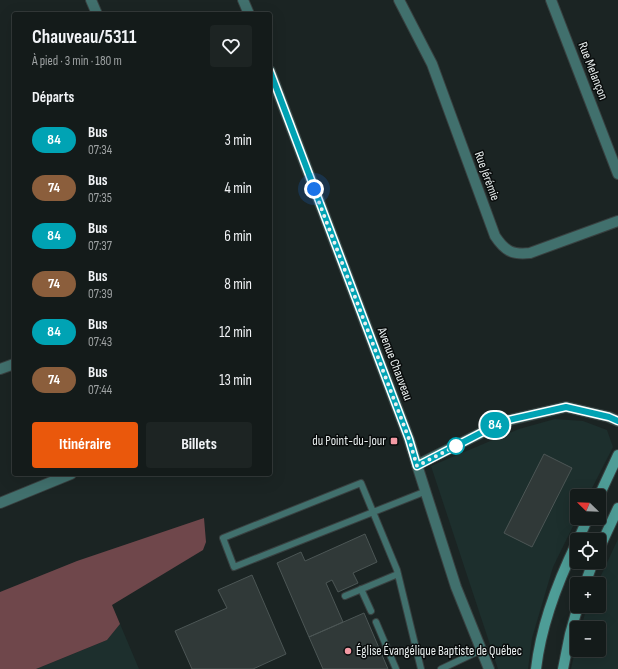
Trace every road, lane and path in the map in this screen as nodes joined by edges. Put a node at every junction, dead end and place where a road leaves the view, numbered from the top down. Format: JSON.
{"nodes":[{"id":1,"x":91,"y":0,"type":"edge"},
{"id":2,"x":243,"y":0,"type":"edge"},
{"id":3,"x":399,"y":0,"type":"edge"},
{"id":4,"x":551,"y":0,"type":"edge"},
{"id":5,"x":96,"y":12,"type":"edge"},
{"id":6,"x":248,"y":12,"type":"edge"},
{"id":7,"x":272,"y":76,"type":"edge"},
{"id":8,"x":618,"y":174,"type":"edge"},
{"id":9,"x":618,"y":221,"type":"edge"},
{"id":10,"x":12,"y":365,"type":"edge"},
{"id":11,"x":0,"y":369,"type":"edge"},
{"id":12,"x":618,"y":421,"type":"edge"},
{"id":13,"x":618,"y":455,"type":"edge"},
{"id":14,"x":417,"y":466,"type":"junction"},
{"id":15,"x":66,"y":476,"type":"edge"},
{"id":16,"x":602,"y":489,"type":"edge"},
{"id":17,"x":424,"y":492,"type":"junction"},
{"id":18,"x":0,"y":503,"type":"edge"},
{"id":19,"x":618,"y":508,"type":"edge"},
{"id":20,"x":372,"y":512,"type":"junction"},
{"id":21,"x":606,"y":534,"type":"edge"},
{"id":22,"x":570,"y":556,"type":"edge"},
{"id":23,"x":398,"y":574,"type":"junction"},
{"id":24,"x":361,"y":589,"type":"junction"},
{"id":25,"x":345,"y":596,"type":"dead end"},
{"id":26,"x":371,"y":611,"type":"dead end"},
{"id":27,"x":576,"y":613,"type":"edge"},
{"id":28,"x":376,"y":622,"type":"dead end"},
{"id":29,"x":481,"y":650,"type":"junction"},
{"id":30,"x":396,"y":669,"type":"edge"},
{"id":31,"x":421,"y":669,"type":"edge"},
{"id":32,"x":441,"y":669,"type":"edge"},
{"id":33,"x":489,"y":669,"type":"edge"},
{"id":34,"x":536,"y":669,"type":"edge"},
{"id":35,"x":562,"y":669,"type":"edge"}],
"edges":[{"from":1,"to":5,"type":"street"},
{"from":2,"to":6,"type":"street"},
{"from":3,"to":9,"type":"street","name":"Rue Jérémie"},
{"from":4,"to":8,"type":"street","name":"Rue Melançon"},
{"from":7,"to":14,"type":"street","name":"Avenue Chauveau"},
{"from":10,"to":11,"type":"street"},
{"from":12,"to":14,"type":"street"},
{"from":13,"to":16,"type":"main road"},
{"from":14,"to":17,"type":"street","name":"Avenue Chauveau"},
{"from":15,"to":18,"type":"street"},
{"from":17,"to":20,"type":"lane"},
{"from":17,"to":29,"type":"street","name":"Avenue Chauveau"},
{"from":19,"to":21,"type":"main road"},
{"from":20,"to":20,"type":"lane"},
{"from":20,"to":23,"type":"lane"},
{"from":22,"to":34,"type":"main road"},
{"from":23,"to":24,"type":"lane"},
{"from":23,"to":31,"type":"lane"},
{"from":24,"to":25,"type":"lane"},
{"from":24,"to":26,"type":"lane"},
{"from":27,"to":35,"type":"main road"},
{"from":28,"to":30,"type":"lane"},
{"from":29,"to":32,"type":"lane"},
{"from":29,"to":33,"type":"street","name":"Avenue Chauveau"}]}
